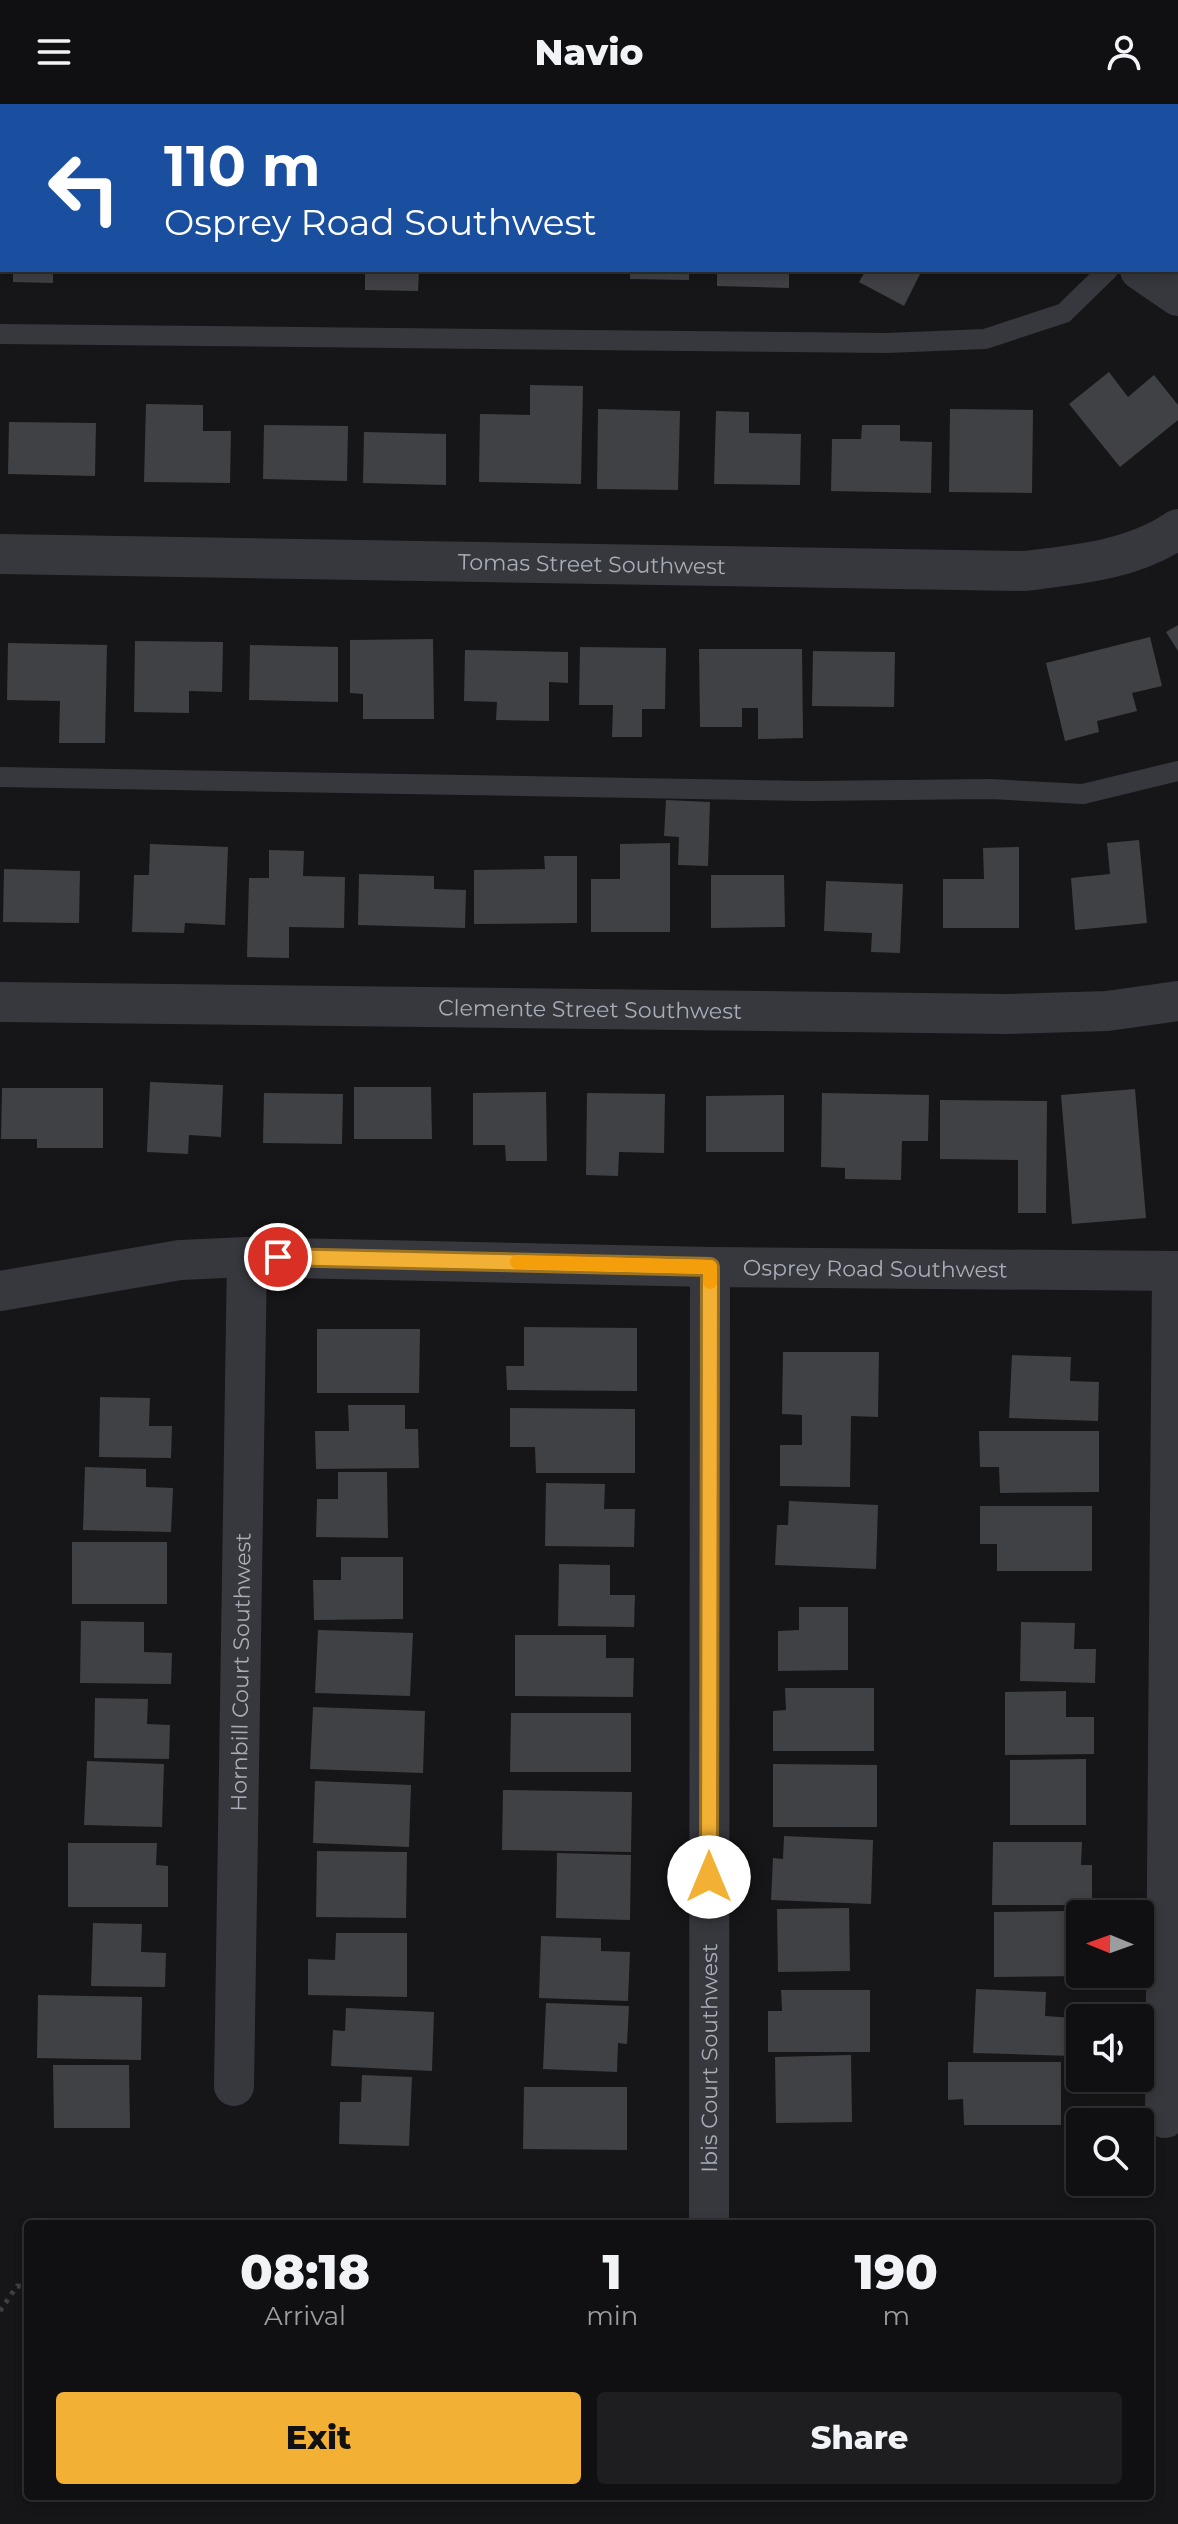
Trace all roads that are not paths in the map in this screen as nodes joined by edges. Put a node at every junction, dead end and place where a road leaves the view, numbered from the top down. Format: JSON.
{"nodes":[{"id":1,"x":1106,"y":272,"type":"edge"},
{"id":2,"x":1143,"y":272,"type":"edge"},
{"id":3,"x":1178,"y":296,"type":"edge"},
{"id":4,"x":0,"y":334,"type":"edge"},
{"id":5,"x":1178,"y":529,"type":"edge"},
{"id":6,"x":0,"y":554,"type":"edge"},
{"id":7,"x":1178,"y":771,"type":"edge"},
{"id":8,"x":0,"y":777,"type":"edge"},
{"id":9,"x":1178,"y":1001,"type":"edge"},
{"id":10,"x":0,"y":1002,"type":"edge"},
{"id":11,"x":247,"y":1257,"type":"junction"},
{"id":12,"x":710,"y":1267,"type":"junction"},
{"id":13,"x":1175,"y":1271,"type":"edge"},
{"id":14,"x":0,"y":1291,"type":"edge"},
{"id":15,"x":234,"y":2086,"type":"dead end"},
{"id":16,"x":1165,"y":2118,"type":"dead end"},
{"id":17,"x":709,"y":2220,"type":"edge"}],
"edges":[{"from":1,"to":4,"type":"lane"},
{"from":2,"to":3,"type":"street"},
{"from":5,"to":6,"type":"street","name":"Tomas Street Southwest"},
{"from":7,"to":8,"type":"lane"},
{"from":9,"to":10,"type":"street","name":"Clemente Street Southwest"},
{"from":11,"to":12,"type":"street","name":"Osprey Road Southwest"},
{"from":11,"to":14,"type":"street","name":"Osprey Road Southwest"},
{"from":11,"to":15,"type":"street","name":"Hornbill Court Southwest"},
{"from":12,"to":13,"type":"street","name":"Osprey Road Southwest"},
{"from":12,"to":17,"type":"street","name":"Ibis Court Southwest"},
{"from":13,"to":16,"type":"street"}]}
